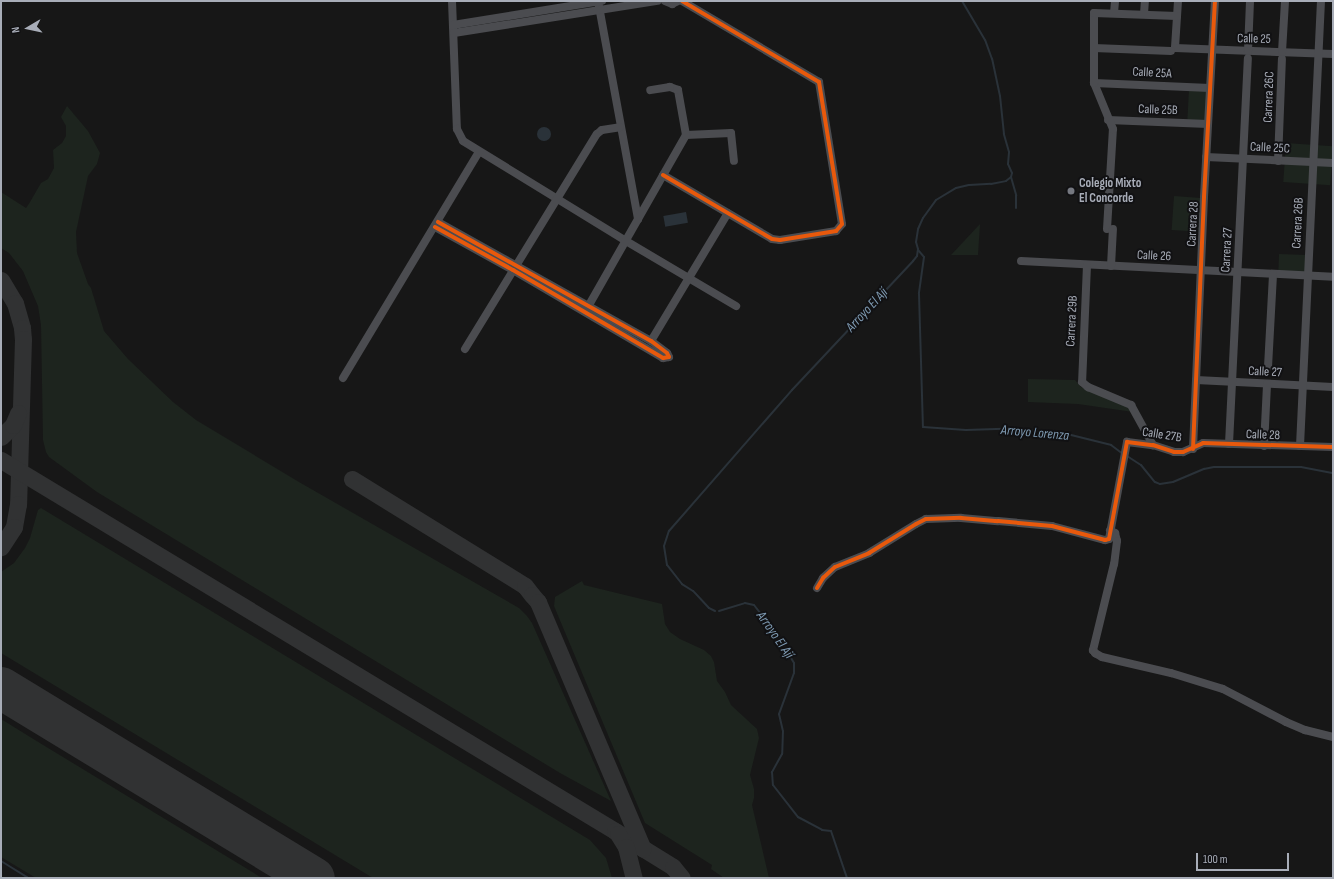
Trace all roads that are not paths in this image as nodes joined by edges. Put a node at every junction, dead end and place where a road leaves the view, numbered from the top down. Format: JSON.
{"nodes":[{"id":1,"x":452,"y":1,"type":"edge"},
{"id":2,"x":599,"y":1,"type":"edge"},
{"id":3,"x":657,"y":1,"type":"edge"},
{"id":4,"x":665,"y":1,"type":"edge"},
{"id":5,"x":678,"y":1,"type":"edge"},
{"id":6,"x":682,"y":1,"type":"edge"},
{"id":7,"x":1115,"y":1,"type":"edge"},
{"id":8,"x":1145,"y":1,"type":"edge"},
{"id":9,"x":1178,"y":1,"type":"edge"},
{"id":10,"x":1215,"y":1,"type":"edge"},
{"id":11,"x":1250,"y":1,"type":"edge"},
{"id":12,"x":1285,"y":1,"type":"edge"},
{"id":13,"x":1320,"y":1,"type":"edge"},
{"id":14,"x":600,"y":10,"type":"junction"},
{"id":15,"x":1114,"y":13,"type":"junction"},
{"id":16,"x":1144,"y":14,"type":"junction"},
{"id":17,"x":1177,"y":16,"type":"junction"},
{"id":18,"x":453,"y":29,"type":"junction"},
{"id":19,"x":1094,"y":48,"type":"junction"},
{"id":20,"x":1173,"y":50,"type":"junction"},
{"id":21,"x":1212,"y":50,"type":"junction"},
{"id":22,"x":1318,"y":53,"type":"junction"},
{"id":23,"x":1248,"y":54,"type":"junction"},
{"id":24,"x":1333,"y":54,"type":"edge"},
{"id":25,"x":1282,"y":55,"type":"junction"},
{"id":26,"x":1094,"y":83,"type":"junction"},
{"id":27,"x":1210,"y":88,"type":"junction"},
{"id":28,"x":650,"y":90,"type":"dead end"},
{"id":29,"x":1108,"y":120,"type":"junction"},
{"id":30,"x":1208,"y":124,"type":"junction"},
{"id":31,"x":620,"y":127,"type":"junction"},
{"id":32,"x":686,"y":135,"type":"junction"},
{"id":33,"x":479,"y":152,"type":"junction"},
{"id":34,"x":1206,"y":157,"type":"junction"},
{"id":35,"x":1244,"y":159,"type":"junction"},
{"id":36,"x":734,"y":161,"type":"dead end"},
{"id":37,"x":1278,"y":161,"type":"junction"},
{"id":38,"x":1313,"y":162,"type":"junction"},
{"id":39,"x":1333,"y":163,"type":"edge"},
{"id":40,"x":664,"y":175,"type":"junction"},
{"id":41,"x":557,"y":199,"type":"junction"},
{"id":42,"x":728,"y":214,"type":"junction"},
{"id":43,"x":638,"y":219,"type":"junction"},
{"id":44,"x":437,"y":225,"type":"junction"},
{"id":45,"x":626,"y":241,"type":"junction"},
{"id":46,"x":1021,"y":261,"type":"dead end"},
{"id":47,"x":1087,"y":265,"type":"junction"},
{"id":48,"x":1111,"y":266,"type":"junction"},
{"id":49,"x":514,"y":268,"type":"junction"},
{"id":50,"x":1200,"y":270,"type":"junction"},
{"id":51,"x":1238,"y":272,"type":"junction"},
{"id":52,"x":1273,"y":274,"type":"junction"},
{"id":53,"x":1308,"y":276,"type":"junction"},
{"id":54,"x":1333,"y":277,"type":"edge"},
{"id":55,"x":689,"y":278,"type":"junction"},
{"id":56,"x":589,"y":305,"type":"junction"},
{"id":57,"x":736,"y":306,"type":"dead end"},
{"id":58,"x":651,"y":341,"type":"junction"},
{"id":59,"x":465,"y":349,"type":"dead end"},
{"id":60,"x":1268,"y":367,"type":"dead end"},
{"id":61,"x":343,"y":378,"type":"dead end"},
{"id":62,"x":1196,"y":380,"type":"junction"},
{"id":63,"x":1232,"y":382,"type":"junction"},
{"id":64,"x":1267,"y":384,"type":"junction"},
{"id":65,"x":1303,"y":385,"type":"junction"},
{"id":66,"x":1333,"y":387,"type":"edge"},
{"id":67,"x":1229,"y":444,"type":"junction"},
{"id":68,"x":1153,"y":445,"type":"junction"},
{"id":69,"x":1264,"y":446,"type":"junction"},
{"id":70,"x":1300,"y":446,"type":"junction"},
{"id":71,"x":1333,"y":447,"type":"edge"},
{"id":72,"x":1193,"y":449,"type":"junction"},
{"id":73,"x":1110,"y":530,"type":"junction"},
{"id":74,"x":817,"y":588,"type":"dead end"},
{"id":75,"x":1333,"y":737,"type":"edge"}],
"edges":[{"from":1,"to":18,"type":"street"},
{"from":2,"to":14,"type":"street"},
{"from":2,"to":18,"type":"street"},
{"from":3,"to":14,"type":"street"},
{"from":4,"to":5,"type":"street"},
{"from":6,"to":42,"type":"street"},
{"from":7,"to":15,"type":"street"},
{"from":8,"to":16,"type":"street"},
{"from":9,"to":17,"type":"street"},
{"from":10,"to":21,"type":"street","name":"Carrera 28"},
{"from":11,"to":23,"type":"street","name":"Carrera 27"},
{"from":12,"to":25,"type":"street","name":"Carrera 26C"},
{"from":13,"to":22,"type":"street","name":"Carrera 26B"},
{"from":14,"to":18,"type":"street"},
{"from":14,"to":31,"type":"street"},
{"from":15,"to":16,"type":"street"},
{"from":15,"to":19,"type":"street"},
{"from":16,"to":17,"type":"street"},
{"from":17,"to":20,"type":"street"},
{"from":18,"to":33,"type":"street"},
{"from":19,"to":20,"type":"street","name":"Calle 25"},
{"from":19,"to":26,"type":"street"},
{"from":20,"to":21,"type":"street","name":"Calle 25"},
{"from":21,"to":23,"type":"street","name":"Calle 25"},
{"from":21,"to":27,"type":"street","name":"Carrera 28"},
{"from":22,"to":24,"type":"street","name":"Calle 25"},
{"from":22,"to":25,"type":"street","name":"Calle 25"},
{"from":22,"to":38,"type":"street","name":"Carrera 26B"},
{"from":23,"to":25,"type":"street","name":"Calle 25"},
{"from":23,"to":35,"type":"street","name":"Carrera 27"},
{"from":25,"to":37,"type":"street","name":"Carrera 26C"},
{"from":26,"to":27,"type":"street","name":"Calle 25A"},
{"from":26,"to":29,"type":"street"},
{"from":27,"to":30,"type":"street","name":"Carrera 28"},
{"from":28,"to":32,"type":"street"},
{"from":29,"to":30,"type":"street","name":"Calle 25B"},
{"from":29,"to":48,"type":"street"},
{"from":30,"to":34,"type":"street","name":"Carrera 28"},
{"from":31,"to":41,"type":"street"},
{"from":31,"to":43,"type":"street"},
{"from":32,"to":36,"type":"street"},
{"from":32,"to":40,"type":"street"},
{"from":33,"to":41,"type":"street"},
{"from":33,"to":44,"type":"street"},
{"from":34,"to":35,"type":"street","name":"Calle 25C"},
{"from":34,"to":50,"type":"street","name":"Carrera 28"},
{"from":35,"to":37,"type":"street","name":"Calle 25C"},
{"from":35,"to":51,"type":"street","name":"Carrera 27"},
{"from":37,"to":38,"type":"street","name":"Calle 25C"},
{"from":38,"to":39,"type":"street","name":"Calle 25C"},
{"from":38,"to":53,"type":"street","name":"Carrera 26B"},
{"from":40,"to":42,"type":"street"},
{"from":40,"to":43,"type":"street"},
{"from":41,"to":45,"type":"street"},
{"from":41,"to":49,"type":"street"},
{"from":42,"to":55,"type":"street"},
{"from":43,"to":45,"type":"street"},
{"from":44,"to":49,"type":"street"},
{"from":44,"to":61,"type":"street"},
{"from":45,"to":55,"type":"street"},
{"from":45,"to":56,"type":"street"},
{"from":46,"to":47,"type":"street","name":"Calle 26"},
{"from":47,"to":48,"type":"street","name":"Calle 26"},
{"from":47,"to":68,"type":"street","name":"Carrera 29B"},
{"from":48,"to":50,"type":"street","name":"Calle 26"},
{"from":49,"to":56,"type":"street"},
{"from":49,"to":58,"type":"street"},
{"from":49,"to":59,"type":"street"},
{"from":50,"to":51,"type":"street","name":"Calle 26"},
{"from":50,"to":62,"type":"street","name":"Carrera 28"},
{"from":51,"to":52,"type":"street","name":"Calle 26"},
{"from":51,"to":63,"type":"street","name":"Carrera 27"},
{"from":52,"to":53,"type":"street","name":"Calle 26"},
{"from":52,"to":60,"type":"street"},
{"from":53,"to":54,"type":"street","name":"Calle 26"},
{"from":53,"to":65,"type":"street","name":"Carrera 26B"},
{"from":55,"to":57,"type":"street"},
{"from":55,"to":58,"type":"street"},
{"from":56,"to":58,"type":"street"},
{"from":62,"to":63,"type":"street","name":"Calle 27"},
{"from":62,"to":72,"type":"street","name":"Carrera 28"},
{"from":63,"to":64,"type":"street","name":"Calle 27"},
{"from":63,"to":67,"type":"street","name":"Carrera 27"},
{"from":64,"to":65,"type":"street","name":"Calle 27"},
{"from":64,"to":69,"type":"street"},
{"from":65,"to":66,"type":"street","name":"Calle 27"},
{"from":65,"to":70,"type":"street","name":"Carrera 26B"},
{"from":67,"to":69,"type":"street","name":"Calle 28"},
{"from":67,"to":72,"type":"street","name":"Calle 28"},
{"from":68,"to":72,"type":"street","name":"Calle 27B"},
{"from":68,"to":73,"type":"street","name":"Calle 27B"},
{"from":69,"to":70,"type":"street","name":"Calle 28"},
{"from":70,"to":71,"type":"street","name":"Calle 28"},
{"from":73,"to":74,"type":"street"},
{"from":73,"to":75,"type":"street"}]}
